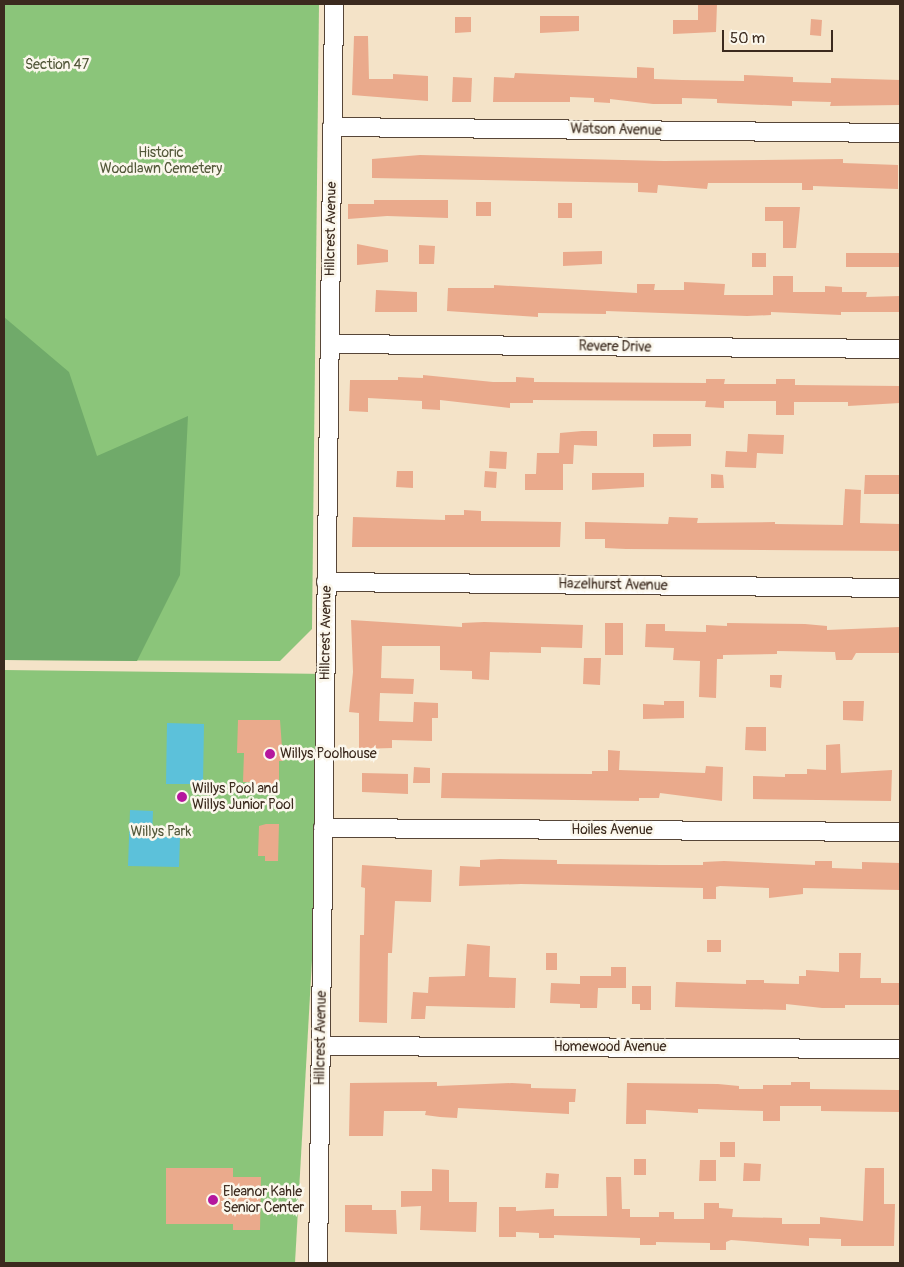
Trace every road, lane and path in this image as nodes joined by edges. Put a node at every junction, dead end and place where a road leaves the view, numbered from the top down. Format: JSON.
{"nodes":[{"id":1,"x":334,"y":4,"type":"edge"},
{"id":2,"x":332,"y":127,"type":"junction"},
{"id":3,"x":900,"y":133,"type":"edge"},
{"id":4,"x":330,"y":344,"type":"junction"},
{"id":5,"x":900,"y":350,"type":"edge"},
{"id":6,"x":326,"y":582,"type":"junction"},
{"id":7,"x":900,"y":588,"type":"edge"},
{"id":8,"x":323,"y":828,"type":"junction"},
{"id":9,"x":900,"y":832,"type":"edge"},
{"id":10,"x":321,"y":1046,"type":"junction"},
{"id":11,"x":900,"y":1049,"type":"edge"},
{"id":12,"x":318,"y":1263,"type":"edge"}],
"edges":[{"from":1,"to":2,"type":"street","name":"Hillcrest Avenue"},
{"from":2,"to":3,"type":"street","name":"Watson Avenue"},
{"from":2,"to":4,"type":"street","name":"Hillcrest Avenue"},
{"from":4,"to":5,"type":"street","name":"Revere Drive"},
{"from":4,"to":6,"type":"street","name":"Hillcrest Avenue"},
{"from":6,"to":7,"type":"street","name":"Hazelhurst Avenue"},
{"from":6,"to":8,"type":"street","name":"Hillcrest Avenue"},
{"from":8,"to":9,"type":"street","name":"Hoiles Avenue"},
{"from":8,"to":10,"type":"street","name":"Hillcrest Avenue"},
{"from":10,"to":11,"type":"street","name":"Homewood Avenue"},
{"from":10,"to":12,"type":"street","name":"Hillcrest Avenue"}]}
